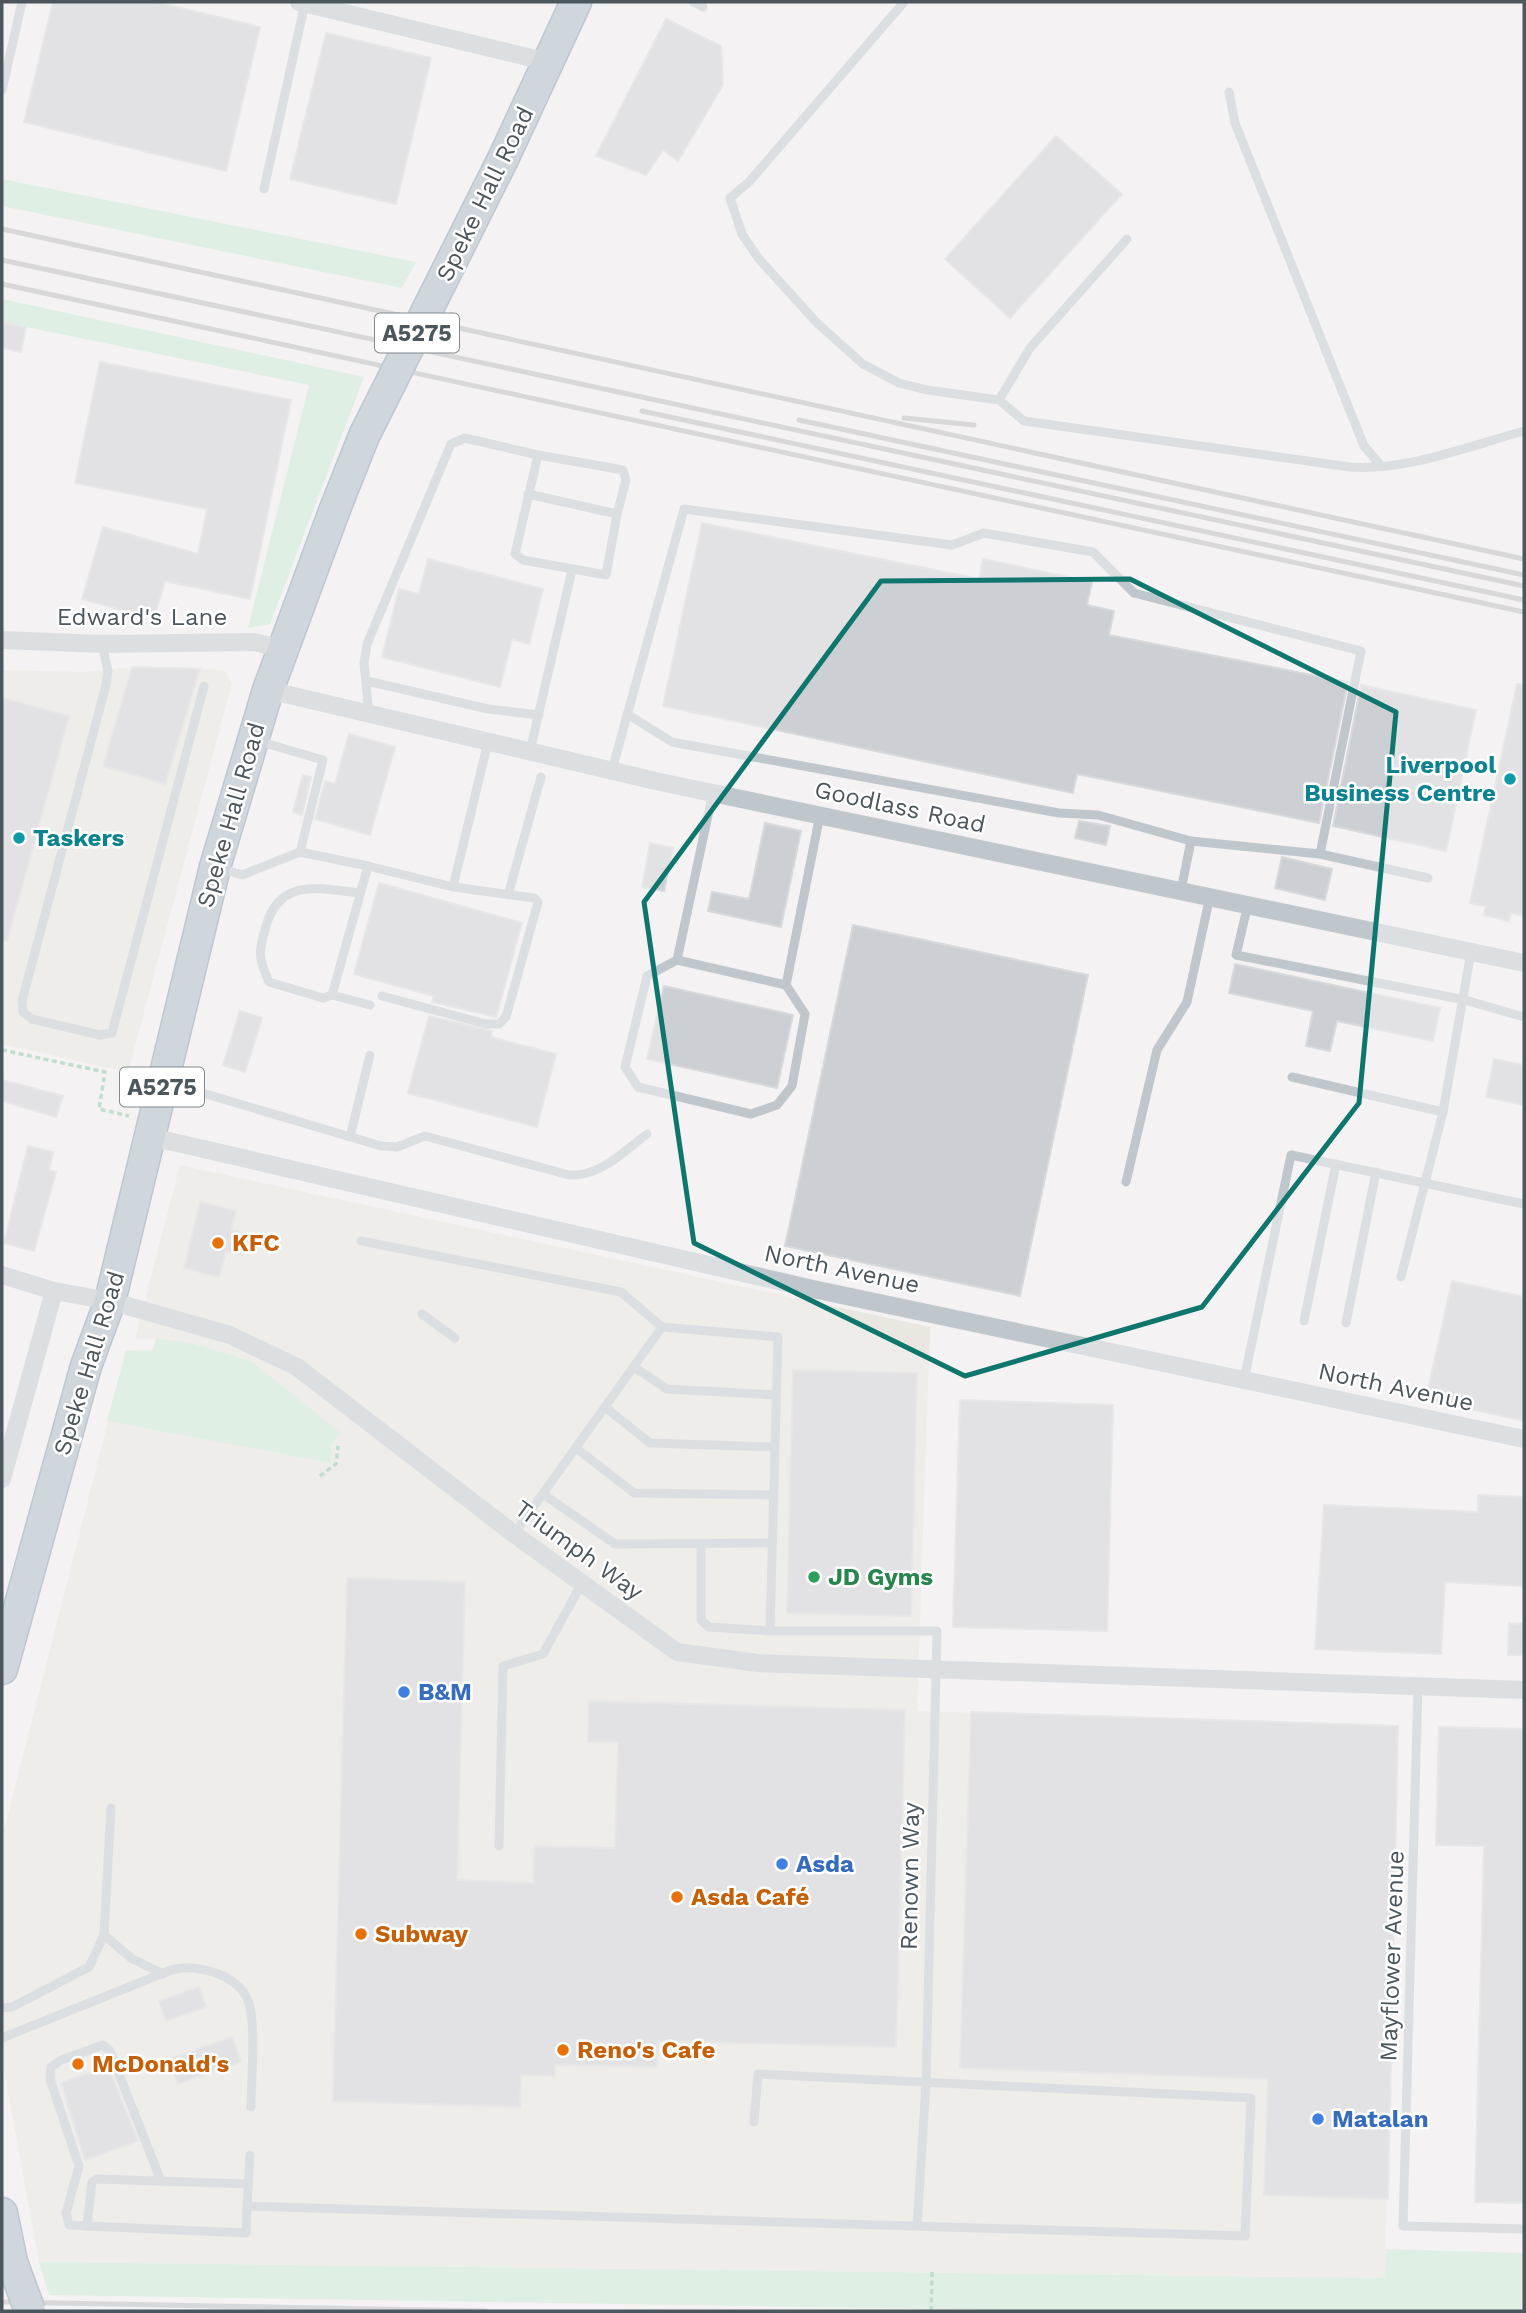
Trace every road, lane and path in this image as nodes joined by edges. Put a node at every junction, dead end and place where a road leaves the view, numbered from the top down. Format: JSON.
{"nodes":[{"id":1,"x":22,"y":2,"type":"edge"},
{"id":2,"x":302,"y":2,"type":"edge"},
{"id":3,"x":576,"y":2,"type":"edge"},
{"id":4,"x":693,"y":2,"type":"edge"},
{"id":5,"x":904,"y":2,"type":"edge"},
{"id":6,"x":703,"y":7,"type":"dead end"},
{"id":7,"x":548,"y":62,"type":"junction"},
{"id":8,"x":2,"y":90,"type":"edge"},
{"id":9,"x":1229,"y":92,"type":"dead end"},
{"id":10,"x":264,"y":189,"type":"dead end"},
{"id":11,"x":1127,"y":239,"type":"dead end"},
{"id":12,"x":999,"y":400,"type":"junction"},
{"id":13,"x":1524,"y":431,"type":"edge"},
{"id":14,"x":538,"y":455,"type":"junction"},
{"id":15,"x":1382,"y":467,"type":"junction"},
{"id":16,"x":527,"y":494,"type":"junction"},
{"id":17,"x":617,"y":514,"type":"junction"},
{"id":18,"x":572,"y":570,"type":"junction"},
{"id":19,"x":2,"y":640,"type":"edge"},
{"id":20,"x":102,"y":644,"type":"junction"},
{"id":21,"x":282,"y":649,"type":"junction"},
{"id":22,"x":367,"y":681,"type":"junction"},
{"id":23,"x":204,"y":686,"type":"dead end"},
{"id":24,"x":268,"y":690,"type":"junction"},
{"id":25,"x":627,"y":714,"type":"junction"},
{"id":26,"x":369,"y":715,"type":"junction"},
{"id":27,"x":539,"y":715,"type":"junction"},
{"id":28,"x":253,"y":740,"type":"junction"},
{"id":29,"x":488,"y":742,"type":"junction"},
{"id":30,"x":530,"y":751,"type":"junction"},
{"id":31,"x":612,"y":771,"type":"junction"},
{"id":32,"x":541,"y":777,"type":"dead end"},
{"id":33,"x":713,"y":792,"type":"junction"},
{"id":34,"x":820,"y":815,"type":"junction"},
{"id":35,"x":1191,"y":841,"type":"junction"},
{"id":36,"x":300,"y":852,"type":"junction"},
{"id":37,"x":1321,"y":854,"type":"junction"},
{"id":38,"x":368,"y":866,"type":"junction"},
{"id":39,"x":215,"y":867,"type":"junction"},
{"id":40,"x":1428,"y":878,"type":"dead end"},
{"id":41,"x":453,"y":887,"type":"junction"},
{"id":42,"x":1181,"y":890,"type":"junction"},
{"id":43,"x":360,"y":894,"type":"junction"},
{"id":44,"x":508,"y":895,"type":"junction"},
{"id":45,"x":1210,"y":896,"type":"junction"},
{"id":46,"x":1248,"y":904,"type":"junction"},
{"id":47,"x":1472,"y":952,"type":"junction"},
{"id":48,"x":677,"y":960,"type":"junction"},
{"id":49,"x":1524,"y":963,"type":"edge"},
{"id":50,"x":786,"y":985,"type":"junction"},
{"id":51,"x":332,"y":995,"type":"junction"},
{"id":52,"x":382,"y":996,"type":"dead end"},
{"id":53,"x":1465,"y":1000,"type":"junction"},
{"id":54,"x":370,"y":1005,"type":"dead end"},
{"id":55,"x":1524,"y":1017,"type":"edge"},
{"id":56,"x":2,"y":1050,"type":"edge"},
{"id":57,"x":370,"y":1055,"type":"dead end"},
{"id":58,"x":1292,"y":1077,"type":"dead end"},
{"id":59,"x":164,"y":1082,"type":"junction"},
{"id":60,"x":1443,"y":1112,"type":"junction"},
{"id":61,"x":153,"y":1129,"type":"junction"},
{"id":62,"x":647,"y":1134,"type":"dead end"},
{"id":63,"x":350,"y":1137,"type":"junction"},
{"id":64,"x":1336,"y":1164,"type":"junction"},
{"id":65,"x":1376,"y":1172,"type":"junction"},
{"id":66,"x":1126,"y":1182,"type":"dead end"},
{"id":67,"x":1425,"y":1183,"type":"junction"},
{"id":68,"x":1524,"y":1204,"type":"edge"},
{"id":69,"x":361,"y":1241,"type":"dead end"},
{"id":70,"x":2,"y":1275,"type":"edge"},
{"id":71,"x":1401,"y":1277,"type":"dead end"},
{"id":72,"x":54,"y":1291,"type":"junction"},
{"id":73,"x":110,"y":1301,"type":"junction"},
{"id":74,"x":422,"y":1314,"type":"dead end"},
{"id":75,"x":1304,"y":1321,"type":"dead end"},
{"id":76,"x":1346,"y":1323,"type":"dead end"},
{"id":77,"x":663,"y":1327,"type":"junction"},
{"id":78,"x":454,"y":1338,"type":"dead end"},
{"id":79,"x":634,"y":1367,"type":"junction"},
{"id":80,"x":1244,"y":1380,"type":"junction"},
{"id":81,"x":776,"y":1395,"type":"junction"},
{"id":82,"x":605,"y":1407,"type":"junction"},
{"id":83,"x":1524,"y":1439,"type":"edge"},
{"id":84,"x":338,"y":1446,"type":"dead end"},
{"id":85,"x":775,"y":1447,"type":"junction"},
{"id":86,"x":576,"y":1448,"type":"junction"},
{"id":87,"x":320,"y":1476,"type":"dead end"},
{"id":88,"x":2,"y":1479,"type":"edge"},
{"id":89,"x":543,"y":1493,"type":"junction"},
{"id":90,"x":774,"y":1495,"type":"junction"},
{"id":91,"x":514,"y":1534,"type":"junction"},
{"id":92,"x":772,"y":1543,"type":"junction"},
{"id":93,"x":701,"y":1544,"type":"junction"},
{"id":94,"x":582,"y":1583,"type":"junction"},
{"id":95,"x":770,"y":1631,"type":"junction"},
{"id":96,"x":2,"y":1669,"type":"edge"},
{"id":97,"x":934,"y":1670,"type":"junction"},
{"id":98,"x":1419,"y":1686,"type":"junction"},
{"id":99,"x":1524,"y":1690,"type":"edge"},
{"id":100,"x":111,"y":1808,"type":"dead end"},
{"id":101,"x":499,"y":1846,"type":"dead end"},
{"id":102,"x":104,"y":1935,"type":"junction"},
{"id":103,"x":163,"y":1974,"type":"junction"},
{"id":104,"x":2,"y":2008,"type":"edge"},
{"id":105,"x":12,"y":2035,"type":"junction"},
{"id":106,"x":2,"y":2038,"type":"edge"},
{"id":107,"x":2,"y":2048,"type":"edge"},
{"id":108,"x":926,"y":2083,"type":"junction"},
{"id":109,"x":251,"y":2107,"type":"dead end"},
{"id":110,"x":754,"y":2122,"type":"dead end"},
{"id":111,"x":250,"y":2155,"type":"dead end"},
{"id":112,"x":160,"y":2181,"type":"junction"},
{"id":113,"x":248,"y":2184,"type":"junction"},
{"id":114,"x":247,"y":2206,"type":"junction"},
{"id":115,"x":2,"y":2213,"type":"edge"},
{"id":116,"x":87,"y":2226,"type":"junction"},
{"id":117,"x":916,"y":2226,"type":"junction"},
{"id":118,"x":1524,"y":2229,"type":"edge"},
{"id":119,"x":932,"y":2272,"type":"dead end"},
{"id":120,"x":30,"y":2311,"type":"edge"},
{"id":121,"x":931,"y":2311,"type":"edge"}],
"edges":[{"from":1,"to":8,"type":"lane"},
{"from":2,"to":7,"type":"street"},
{"from":2,"to":10,"type":"lane"},
{"from":3,"to":7,"type":"highway","name":"Speke Hall Road","number":"A5275"},
{"from":4,"to":6,"type":"lane"},
{"from":5,"to":12,"type":"lane"},
{"from":7,"to":21,"type":"highway","name":"Speke Hall Road","number":"A5275","bridge":true},
{"from":9,"to":15,"type":"lane"},
{"from":11,"to":12,"type":"lane"},
{"from":12,"to":15,"type":"lane"},
{"from":13,"to":15,"type":"lane"},
{"from":14,"to":16,"type":"lane"},
{"from":14,"to":17,"type":"lane"},
{"from":14,"to":22,"type":"lane"},
{"from":16,"to":17,"type":"lane"},
{"from":16,"to":18,"type":"lane"},
{"from":17,"to":18,"type":"lane"},
{"from":18,"to":27,"type":"lane"},
{"from":19,"to":20,"type":"street","name":"Edward's Lane"},
{"from":20,"to":21,"type":"street","name":"Edward's Lane"},
{"from":20,"to":23,"type":"lane"},
{"from":21,"to":24,"type":"highway","name":"Speke Hall Road","number":"A5275"},
{"from":22,"to":26,"type":"lane"},
{"from":22,"to":27,"type":"lane"},
{"from":24,"to":26,"type":"street","name":"Goodlass Road"},
{"from":24,"to":28,"type":"highway","name":"Speke Hall Road","number":"A5275"},
{"from":25,"to":31,"type":"lane"},
{"from":25,"to":35,"type":"lane"},
{"from":25,"to":37,"type":"lane"},
{"from":26,"to":29,"type":"street","name":"Goodlass Road"},
{"from":27,"to":30,"type":"lane"},
{"from":28,"to":36,"type":"lane"},
{"from":28,"to":39,"type":"highway","name":"Speke Hall Road","number":"A5275"},
{"from":29,"to":30,"type":"street","name":"Goodlass Road"},
{"from":29,"to":41,"type":"lane"},
{"from":30,"to":31,"type":"street","name":"Goodlass Road"},
{"from":31,"to":33,"type":"street","name":"Goodlass Road"},
{"from":32,"to":44,"type":"lane"},
{"from":33,"to":34,"type":"street","name":"Goodlass Road"},
{"from":33,"to":48,"type":"lane"},
{"from":34,"to":42,"type":"street","name":"Goodlass Road"},
{"from":34,"to":50,"type":"lane"},
{"from":35,"to":37,"type":"lane"},
{"from":35,"to":42,"type":"lane"},
{"from":36,"to":38,"type":"lane"},
{"from":36,"to":39,"type":"lane"},
{"from":37,"to":40,"type":"lane"},
{"from":38,"to":41,"type":"lane"},
{"from":38,"to":43,"type":"lane"},
{"from":39,"to":59,"type":"highway","name":"Speke Hall Road","number":"A5275"},
{"from":41,"to":44,"type":"lane"},
{"from":42,"to":45,"type":"street","name":"Goodlass Road"},
{"from":43,"to":51,"type":"lane"},
{"from":43,"to":51,"type":"lane"},
{"from":44,"to":52,"type":"lane"},
{"from":45,"to":46,"type":"street","name":"Goodlass Road"},
{"from":45,"to":66,"type":"lane"},
{"from":46,"to":47,"type":"street","name":"Goodlass Road"},
{"from":46,"to":53,"type":"lane"},
{"from":47,"to":49,"type":"street","name":"Goodlass Road"},
{"from":47,"to":53,"type":"lane"},
{"from":48,"to":50,"type":"lane"},
{"from":48,"to":50,"type":"lane"},
{"from":51,"to":54,"type":"lane"},
{"from":53,"to":55,"type":"lane"},
{"from":53,"to":60,"type":"lane"},
{"from":56,"to":61,"type":"path"},
{"from":57,"to":63,"type":"lane"},
{"from":58,"to":60,"type":"lane"},
{"from":59,"to":61,"type":"highway","name":"Speke Hall Road","number":"A5275"},
{"from":59,"to":63,"type":"lane"},
{"from":60,"to":67,"type":"lane"},
{"from":61,"to":73,"type":"highway","name":"Speke Hall Road","number":"A5275"},
{"from":61,"to":80,"type":"street","name":"North Avenue"},
{"from":62,"to":63,"type":"lane"},
{"from":64,"to":65,"type":"lane"},
{"from":64,"to":75,"type":"lane"},
{"from":64,"to":80,"type":"lane"},
{"from":65,"to":67,"type":"lane"},
{"from":65,"to":76,"type":"lane"},
{"from":67,"to":68,"type":"lane"},
{"from":67,"to":71,"type":"lane"},
{"from":69,"to":77,"type":"lane"},
{"from":70,"to":72,"type":"street","name":"Triumph Way"},
{"from":72,"to":73,"type":"street","name":"Triumph Way"},
{"from":72,"to":88,"type":"street","name":"Speke Hall Road"},
{"from":73,"to":91,"type":"street","name":"Triumph Way"},
{"from":73,"to":96,"type":"highway","name":"Speke Hall Road","number":"A5275"},
{"from":74,"to":78,"type":"lane"},
{"from":77,"to":79,"type":"lane"},
{"from":77,"to":81,"type":"lane"},
{"from":79,"to":81,"type":"lane"},
{"from":79,"to":82,"type":"lane"},
{"from":80,"to":83,"type":"street","name":"North Avenue"},
{"from":81,"to":85,"type":"lane"},
{"from":82,"to":85,"type":"lane"},
{"from":82,"to":86,"type":"lane"},
{"from":84,"to":87,"type":"path"},
{"from":85,"to":90,"type":"lane"},
{"from":86,"to":89,"type":"lane"},
{"from":86,"to":90,"type":"lane"},
{"from":89,"to":91,"type":"lane"},
{"from":89,"to":93,"type":"lane"},
{"from":90,"to":92,"type":"lane"},
{"from":91,"to":94,"type":"street","name":"Triumph Way"},
{"from":92,"to":93,"type":"lane"},
{"from":92,"to":95,"type":"lane"},
{"from":93,"to":95,"type":"lane"},
{"from":94,"to":97,"type":"street","name":"Triumph Way"},
{"from":94,"to":101,"type":"lane"},
{"from":95,"to":97,"type":"lane","name":"Renown Way"},
{"from":97,"to":98,"type":"street","name":"Triumph Way"},
{"from":97,"to":108,"type":"lane","name":"Renown Way"},
{"from":98,"to":99,"type":"street","name":"Triumph Way"},
{"from":98,"to":118,"type":"lane","name":"Mayflower Avenue"},
{"from":100,"to":102,"type":"lane"},
{"from":102,"to":103,"type":"lane"},
{"from":102,"to":104,"type":"lane"},
{"from":103,"to":105,"type":"lane"},
{"from":103,"to":109,"type":"lane"},
{"from":105,"to":106,"type":"lane"},
{"from":105,"to":107,"type":"lane"},
{"from":108,"to":110,"type":"lane"},
{"from":108,"to":117,"type":"lane","name":"Renown Way"},
{"from":108,"to":117,"type":"lane"},
{"from":111,"to":113,"type":"lane"},
{"from":112,"to":113,"type":"lane"},
{"from":112,"to":116,"type":"lane"},
{"from":112,"to":116,"type":"lane"},
{"from":113,"to":114,"type":"lane"},
{"from":114,"to":116,"type":"lane"},
{"from":114,"to":117,"type":"lane"},
{"from":115,"to":120,"type":"highway","bridge":true},
{"from":119,"to":121,"type":"path"}]}
